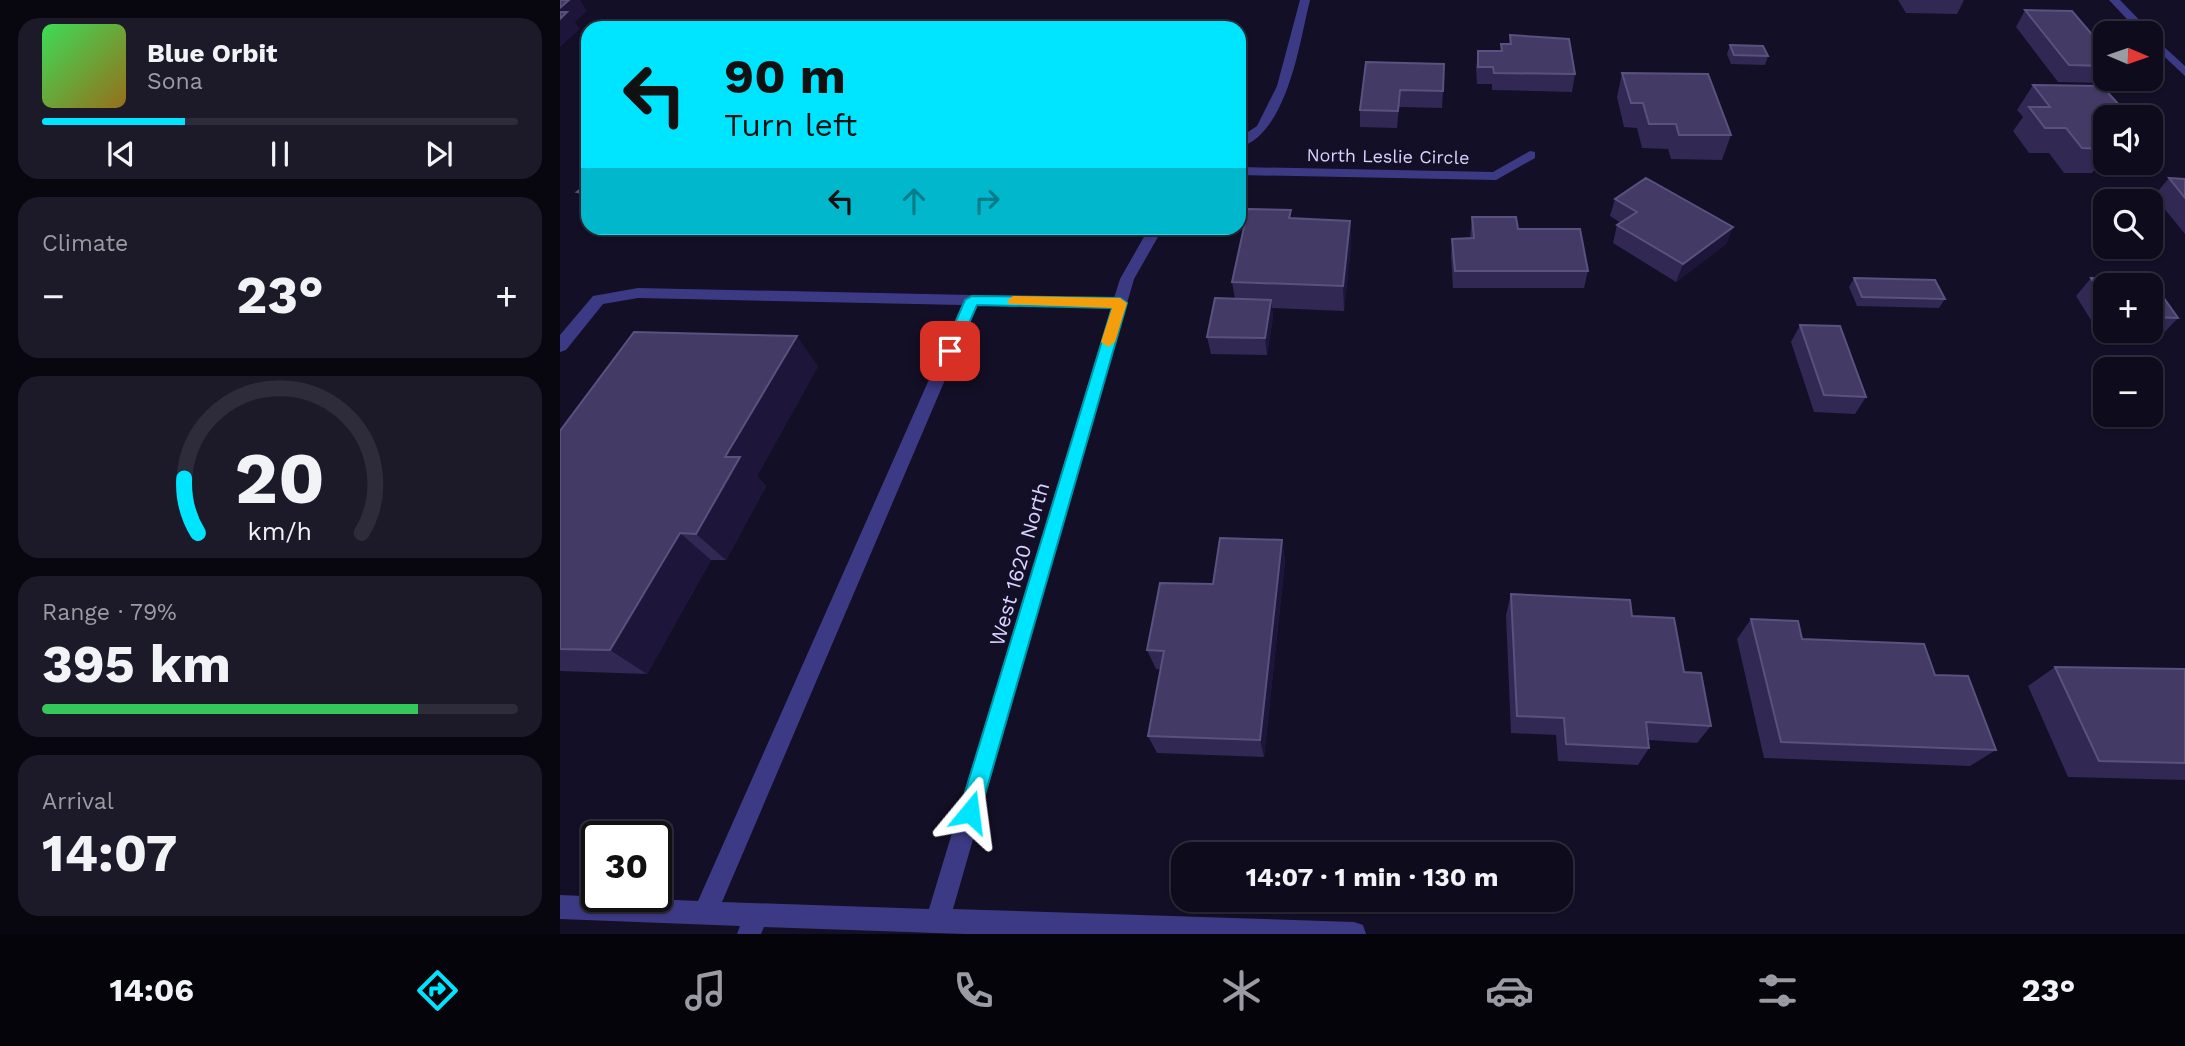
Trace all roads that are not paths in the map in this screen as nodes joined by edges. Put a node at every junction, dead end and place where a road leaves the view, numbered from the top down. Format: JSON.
{"nodes":[{"id":1,"x":1306,"y":0,"type":"edge"},
{"id":2,"x":2114,"y":0,"type":"edge"},
{"id":3,"x":2134,"y":21,"type":"edge"},
{"id":4,"x":2163,"y":50,"type":"edge"},
{"id":5,"x":2185,"y":73,"type":"edge"},
{"id":6,"x":1246,"y":138,"type":"edge"},
{"id":7,"x":1530,"y":155,"type":"dead end"},
{"id":8,"x":1246,"y":171,"type":"edge"},
{"id":9,"x":1152,"y":235,"type":"edge"},
{"id":10,"x":972,"y":300,"type":"junction"},
{"id":11,"x":1120,"y":303,"type":"junction"},
{"id":12,"x":560,"y":346,"type":"edge"},
{"id":13,"x":560,"y":907,"type":"edge"},
{"id":14,"x":704,"y":914,"type":"junction"},
{"id":15,"x":938,"y":919,"type":"junction"},
{"id":16,"x":753,"y":925,"type":"edge"},
{"id":17,"x":1354,"y":934,"type":"edge"}],
"edges":[{"from":1,"to":6,"type":"street"},
{"from":2,"to":3,"type":"street"},
{"from":4,"to":5,"type":"street"},
{"from":7,"to":8,"type":"street","name":"North Leslie Circle"},
{"from":9,"to":11,"type":"street","name":"West 1620 North"},
{"from":10,"to":11,"type":"street"},
{"from":10,"to":12,"type":"street"},
{"from":10,"to":14,"type":"street"},
{"from":11,"to":15,"type":"street","name":"West 1620 North"},
{"from":13,"to":14,"type":"street"},
{"from":14,"to":16,"type":"street"},
{"from":15,"to":16,"type":"street"},
{"from":15,"to":17,"type":"street"}]}
